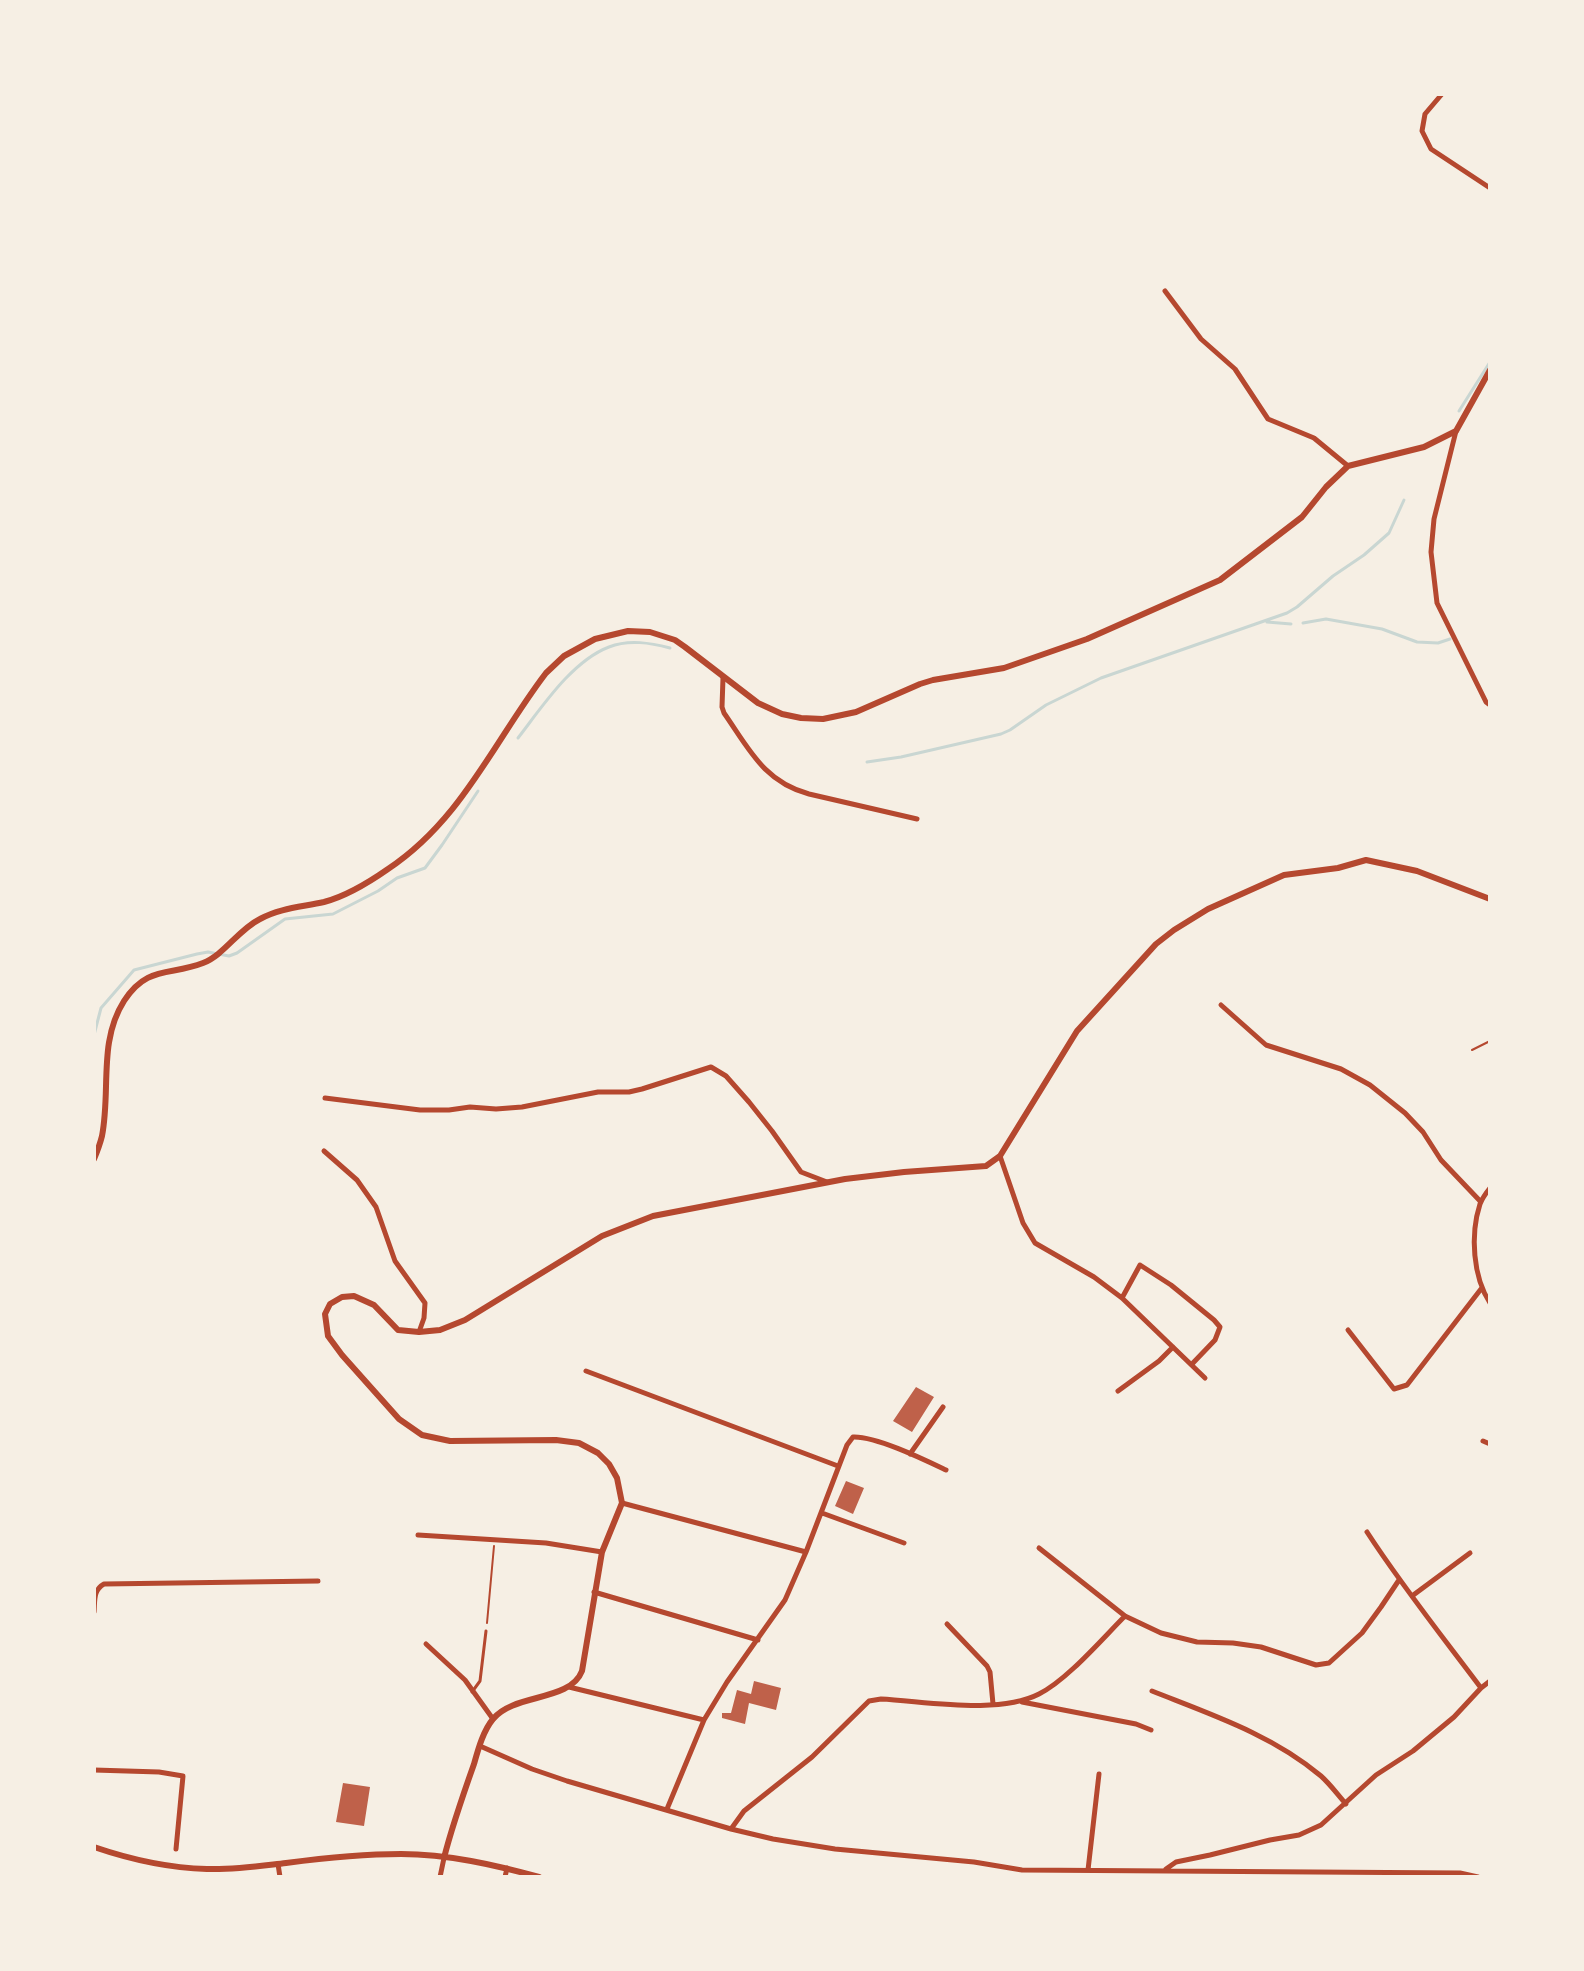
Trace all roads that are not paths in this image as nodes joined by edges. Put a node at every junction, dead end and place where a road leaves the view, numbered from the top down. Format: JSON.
{"nodes":[{"id":1,"x":1442,"y":94,"type":"edge"},
{"id":2,"x":1490,"y":188,"type":"edge"},
{"id":3,"x":1165,"y":291,"type":"dead end"},
{"id":4,"x":1490,"y":370,"type":"edge"},
{"id":5,"x":1456,"y":431,"type":"junction"},
{"id":6,"x":1348,"y":466,"type":"junction"},
{"id":7,"x":723,"y":678,"type":"junction"},
{"id":8,"x":1490,"y":705,"type":"edge"},
{"id":9,"x":917,"y":819,"type":"dead end"},
{"id":10,"x":1490,"y":899,"type":"edge"},
{"id":11,"x":1221,"y":1005,"type":"dead end"},
{"id":12,"x":325,"y":1098,"type":"dead end"},
{"id":13,"x":324,"y":1151,"type":"dead end"},
{"id":14,"x":1000,"y":1156,"type":"junction"},
{"id":15,"x":94,"y":1159,"type":"edge"},
{"id":16,"x":828,"y":1183,"type":"junction"},
{"id":17,"x":1490,"y":1188,"type":"edge"},
{"id":18,"x":1481,"y":1202,"type":"junction"},
{"id":19,"x":1481,"y":1289,"type":"junction"},
{"id":20,"x":1122,"y":1298,"type":"junction"},
{"id":21,"x":1490,"y":1303,"type":"edge"},
{"id":22,"x":1348,"y":1330,"type":"dead end"},
{"id":23,"x":419,"y":1332,"type":"junction"},
{"id":24,"x":1173,"y":1347,"type":"junction"},
{"id":25,"x":1192,"y":1364,"type":"junction"},
{"id":26,"x":586,"y":1371,"type":"dead end"},
{"id":27,"x":1205,"y":1378,"type":"dead end"},
{"id":28,"x":1118,"y":1391,"type":"dead end"},
{"id":29,"x":943,"y":1407,"type":"dead end"},
{"id":30,"x":1483,"y":1441,"type":"dead end"},
{"id":31,"x":1490,"y":1444,"type":"edge"},
{"id":32,"x":910,"y":1454,"type":"junction"},
{"id":33,"x":838,"y":1466,"type":"junction"},
{"id":34,"x":946,"y":1470,"type":"dead end"},
{"id":35,"x":622,"y":1503,"type":"junction"},
{"id":36,"x":822,"y":1513,"type":"junction"},
{"id":37,"x":1367,"y":1532,"type":"dead end"},
{"id":38,"x":418,"y":1535,"type":"dead end"},
{"id":39,"x":904,"y":1543,"type":"dead end"},
{"id":40,"x":1039,"y":1548,"type":"dead end"},
{"id":41,"x":602,"y":1552,"type":"junction"},
{"id":42,"x":806,"y":1552,"type":"junction"},
{"id":43,"x":1470,"y":1553,"type":"dead end"},
{"id":44,"x":1399,"y":1580,"type":"junction"},
{"id":45,"x":318,"y":1581,"type":"dead end"},
{"id":46,"x":594,"y":1592,"type":"junction"},
{"id":47,"x":1412,"y":1596,"type":"junction"},
{"id":48,"x":94,"y":1598,"type":"edge"},
{"id":49,"x":94,"y":1612,"type":"edge"},
{"id":50,"x":1125,"y":1616,"type":"junction"},
{"id":51,"x":947,"y":1624,"type":"dead end"},
{"id":52,"x":486,"y":1631,"type":"road end"},
{"id":53,"x":758,"y":1640,"type":"junction"},
{"id":54,"x":426,"y":1644,"type":"dead end"},
{"id":55,"x":1490,"y":1681,"type":"edge"},
{"id":56,"x":569,"y":1687,"type":"junction"},
{"id":57,"x":1481,"y":1688,"type":"junction"},
{"id":58,"x":1152,"y":1691,"type":"dead end"},
{"id":59,"x":472,"y":1692,"type":"junction"},
{"id":60,"x":1021,"y":1702,"type":"junction"},
{"id":61,"x":993,"y":1704,"type":"junction"},
{"id":62,"x":493,"y":1719,"type":"junction"},
{"id":63,"x":704,"y":1720,"type":"junction"},
{"id":64,"x":1151,"y":1730,"type":"dead end"},
{"id":65,"x":480,"y":1746,"type":"junction"},
{"id":66,"x":94,"y":1770,"type":"edge"},
{"id":67,"x":1099,"y":1774,"type":"dead end"},
{"id":68,"x":1346,"y":1804,"type":"junction"},
{"id":69,"x":667,"y":1809,"type":"junction"},
{"id":70,"x":731,"y":1829,"type":"junction"},
{"id":71,"x":94,"y":1847,"type":"edge"},
{"id":72,"x":176,"y":1849,"type":"dead end"},
{"id":73,"x":444,"y":1858,"type":"junction"},
{"id":74,"x":278,"y":1864,"type":"junction"},
{"id":75,"x":507,"y":1868,"type":"junction"},
{"id":76,"x":1088,"y":1870,"type":"junction"},
{"id":77,"x":1165,"y":1870,"type":"junction"},
{"id":78,"x":280,"y":1877,"type":"edge"},
{"id":79,"x":440,"y":1877,"type":"edge"},
{"id":80,"x":505,"y":1877,"type":"edge"},
{"id":81,"x":539,"y":1877,"type":"edge"},
{"id":82,"x":1478,"y":1877,"type":"edge"}],
"edges":[{"from":1,"to":2,"type":"street"},
{"from":3,"to":6,"type":"street"},
{"from":4,"to":5,"type":"street"},
{"from":5,"to":6,"type":"street"},
{"from":5,"to":8,"type":"street"},
{"from":6,"to":7,"type":"street"},
{"from":7,"to":9,"type":"street"},
{"from":7,"to":15,"type":"street"},
{"from":10,"to":14,"type":"street"},
{"from":11,"to":18,"type":"street"},
{"from":12,"to":16,"type":"street"},
{"from":13,"to":23,"type":"street"},
{"from":14,"to":16,"type":"street"},
{"from":14,"to":20,"type":"street"},
{"from":16,"to":23,"type":"street"},
{"from":17,"to":18,"type":"street"},
{"from":18,"to":19,"type":"street"},
{"from":19,"to":21,"type":"street"},
{"from":19,"to":22,"type":"street"},
{"from":20,"to":24,"type":"street"},
{"from":20,"to":25,"type":"street"},
{"from":23,"to":35,"type":"street"},
{"from":24,"to":25,"type":"street"},
{"from":24,"to":28,"type":"street"},
{"from":25,"to":27,"type":"street"},
{"from":26,"to":33,"type":"street"},
{"from":29,"to":32,"type":"street"},
{"from":30,"to":31,"type":"street"},
{"from":32,"to":33,"type":"street"},
{"from":32,"to":34,"type":"street"},
{"from":33,"to":36,"type":"street"},
{"from":35,"to":41,"type":"street"},
{"from":35,"to":42,"type":"street"},
{"from":36,"to":39,"type":"street"},
{"from":36,"to":42,"type":"street"},
{"from":37,"to":44,"type":"street"},
{"from":38,"to":41,"type":"street"},
{"from":40,"to":50,"type":"street"},
{"from":41,"to":46,"type":"street"},
{"from":42,"to":53,"type":"street"},
{"from":43,"to":47,"type":"street"},
{"from":44,"to":47,"type":"street"},
{"from":44,"to":50,"type":"street"},
{"from":45,"to":48,"type":"street"},
{"from":46,"to":53,"type":"street"},
{"from":46,"to":56,"type":"street"},
{"from":47,"to":57,"type":"street"},
{"from":48,"to":49,"type":"street"},
{"from":50,"to":60,"type":"street"},
{"from":51,"to":61,"type":"street"},
{"from":52,"to":59,"type":"lane"},
{"from":53,"to":63,"type":"street"},
{"from":54,"to":59,"type":"street"},
{"from":55,"to":57,"type":"street"},
{"from":56,"to":62,"type":"street"},
{"from":56,"to":63,"type":"street"},
{"from":57,"to":68,"type":"street"},
{"from":58,"to":68,"type":"street"},
{"from":59,"to":62,"type":"street"},
{"from":60,"to":61,"type":"street"},
{"from":60,"to":64,"type":"street"},
{"from":61,"to":70,"type":"street"},
{"from":62,"to":65,"type":"street"},
{"from":63,"to":69,"type":"street"},
{"from":65,"to":69,"type":"street"},
{"from":65,"to":73,"type":"street"},
{"from":66,"to":72,"type":"street"},
{"from":67,"to":76,"type":"street"},
{"from":68,"to":77,"type":"street"},
{"from":69,"to":70,"type":"street"},
{"from":70,"to":76,"type":"street"},
{"from":71,"to":74,"type":"street"},
{"from":73,"to":74,"type":"street"},
{"from":73,"to":75,"type":"street"},
{"from":73,"to":79,"type":"street"},
{"from":74,"to":78,"type":"street"},
{"from":75,"to":80,"type":"street"},
{"from":75,"to":81,"type":"street"},
{"from":76,"to":77,"type":"street"},
{"from":77,"to":82,"type":"street"}]}
